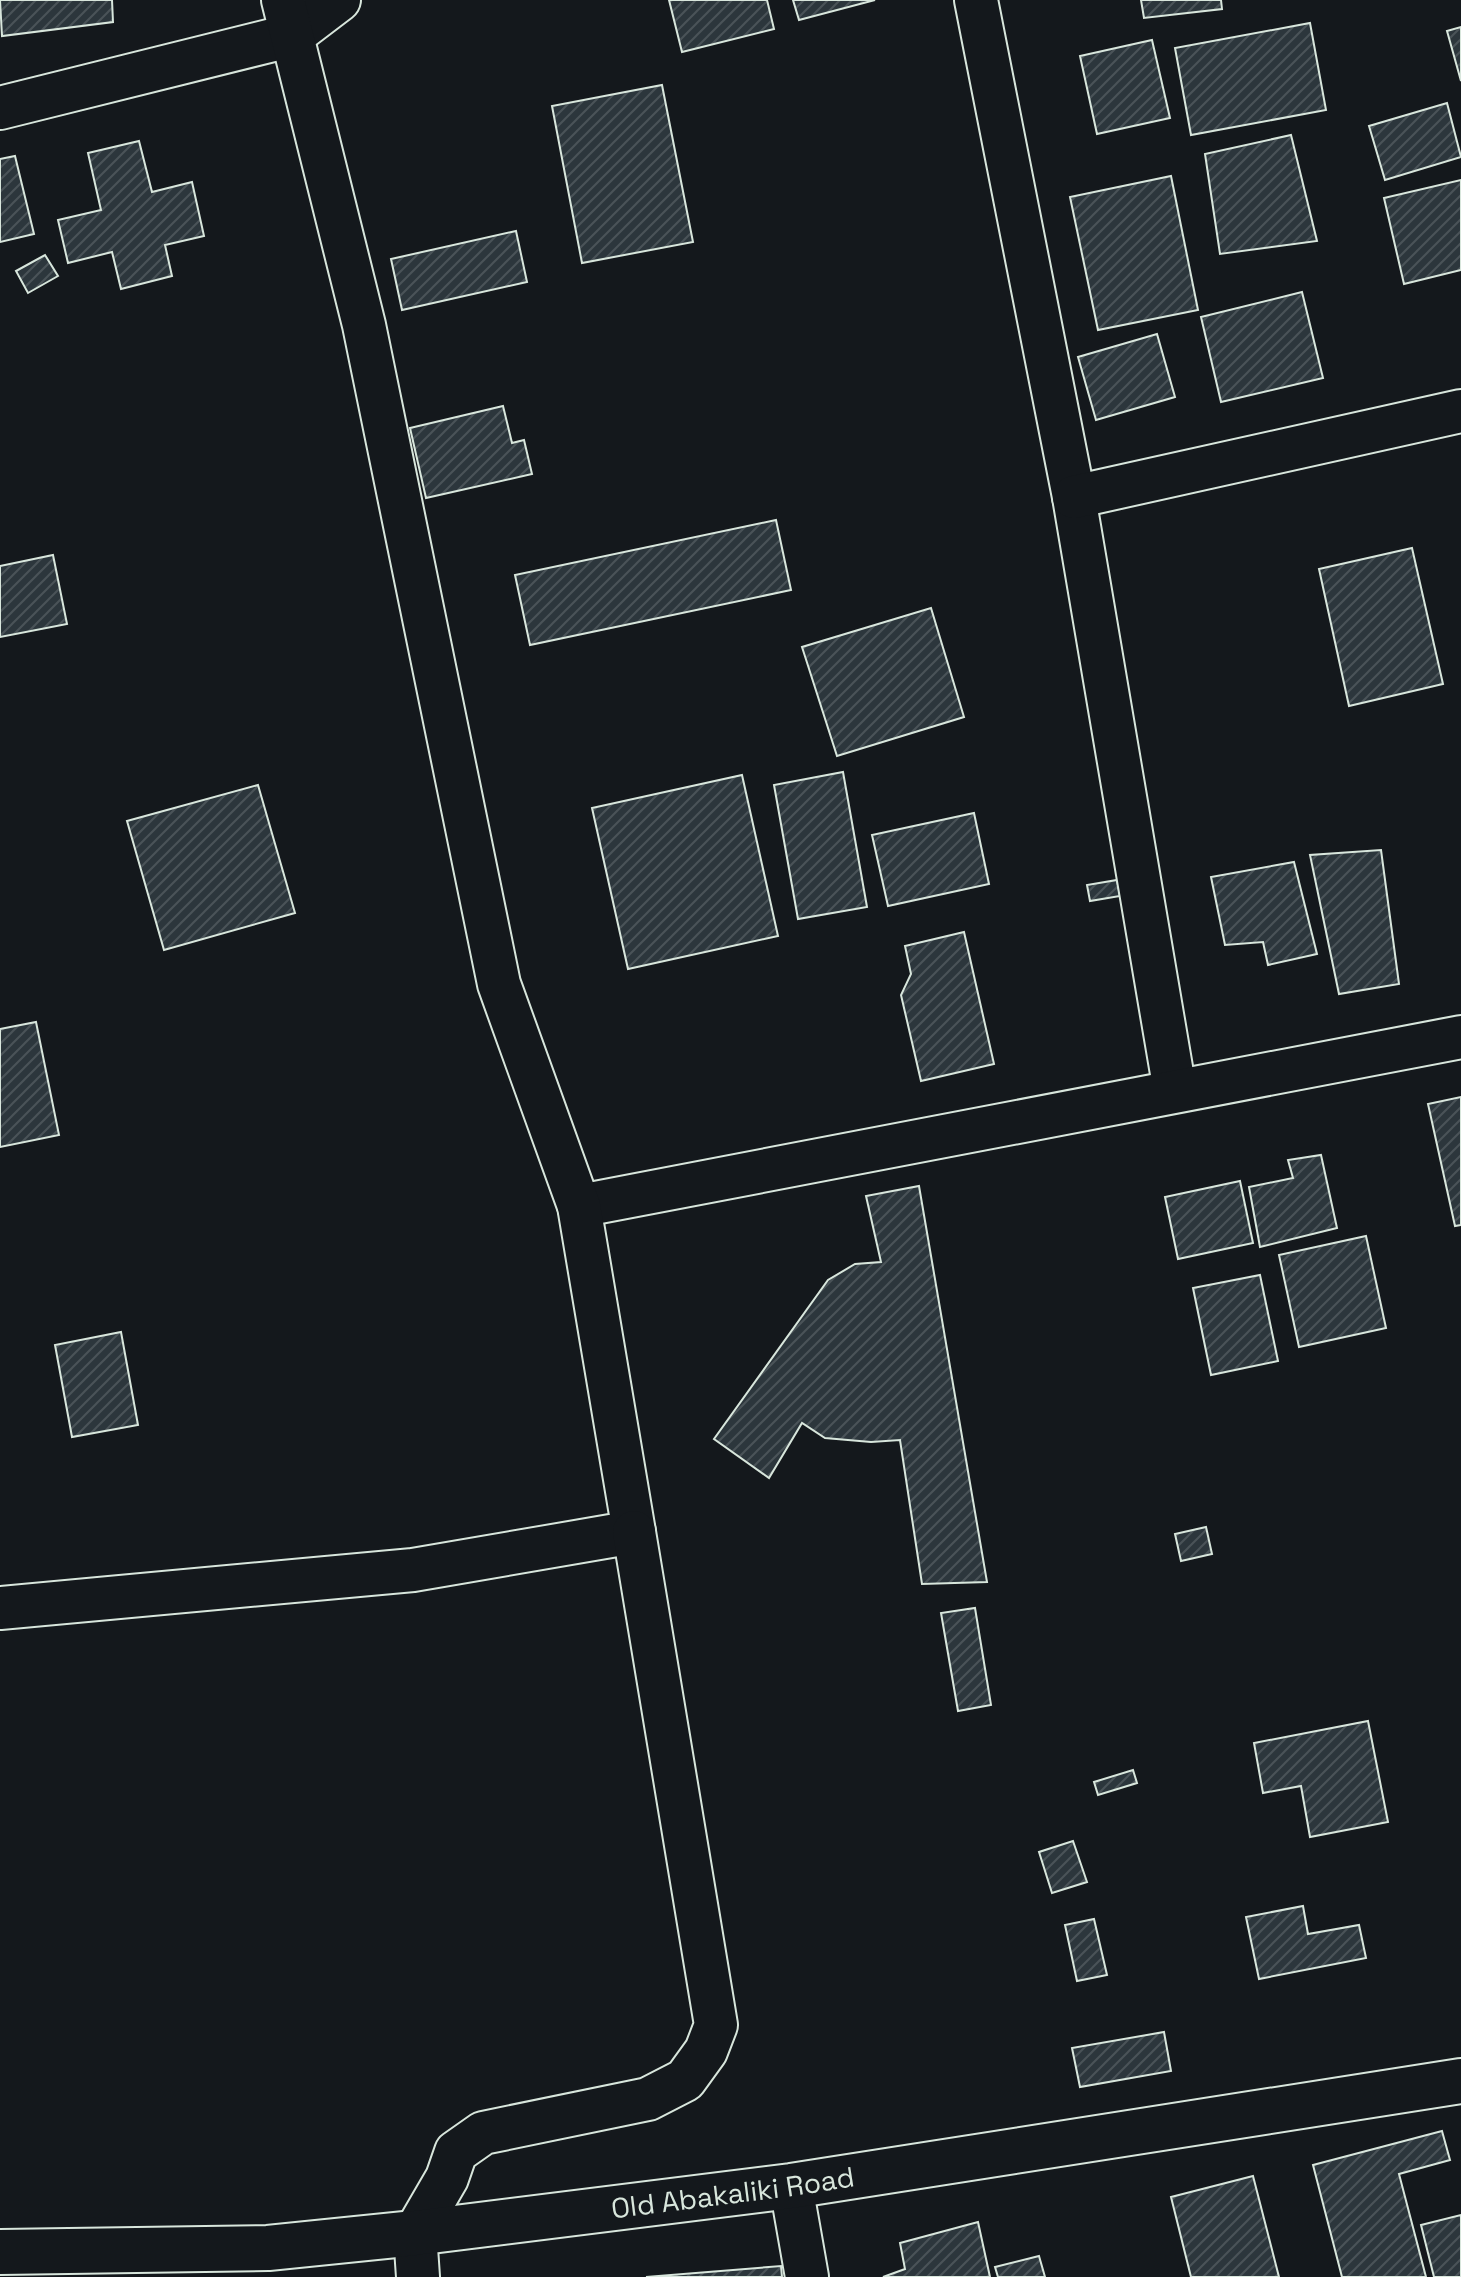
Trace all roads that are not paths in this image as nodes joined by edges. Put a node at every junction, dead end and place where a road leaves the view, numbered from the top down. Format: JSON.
{"nodes":[{"id":1,"x":339,"y":0,"type":"edge"},
{"id":2,"x":976,"y":0,"type":"edge"},
{"id":3,"x":288,"y":18,"type":"edge"},
{"id":4,"x":0,"y":108,"type":"edge"},
{"id":5,"x":1461,"y":411,"type":"edge"},
{"id":6,"x":1074,"y":497,"type":"junction"},
{"id":7,"x":1461,"y":1037,"type":"edge"},
{"id":8,"x":1175,"y":1091,"type":"junction"},
{"id":9,"x":579,"y":1206,"type":"junction"},
{"id":10,"x":634,"y":1532,"type":"junction"},
{"id":11,"x":0,"y":1608,"type":"edge"},
{"id":12,"x":1461,"y":2081,"type":"edge"},
{"id":13,"x":791,"y":2186,"type":"junction"},
{"id":14,"x":415,"y":2233,"type":"junction"},
{"id":15,"x":0,"y":2252,"type":"edge"},
{"id":16,"x":418,"y":2277,"type":"edge"},
{"id":17,"x":807,"y":2277,"type":"edge"}],
"edges":[{"from":1,"to":3,"type":"street"},
{"from":2,"to":6,"type":"street"},
{"from":3,"to":4,"type":"street"},
{"from":3,"to":9,"type":"street"},
{"from":5,"to":6,"type":"street"},
{"from":6,"to":8,"type":"street"},
{"from":7,"to":8,"type":"street"},
{"from":8,"to":9,"type":"street"},
{"from":9,"to":10,"type":"street"},
{"from":10,"to":11,"type":"street"},
{"from":10,"to":14,"type":"street"},
{"from":12,"to":13,"type":"main road","name":"Old Abakaliki Road"},
{"from":13,"to":14,"type":"main road","name":"Old Abakaliki Road"},
{"from":13,"to":17,"type":"street"},
{"from":14,"to":15,"type":"main road","name":"Old Abakaliki Road"},
{"from":14,"to":16,"type":"street"}]}
